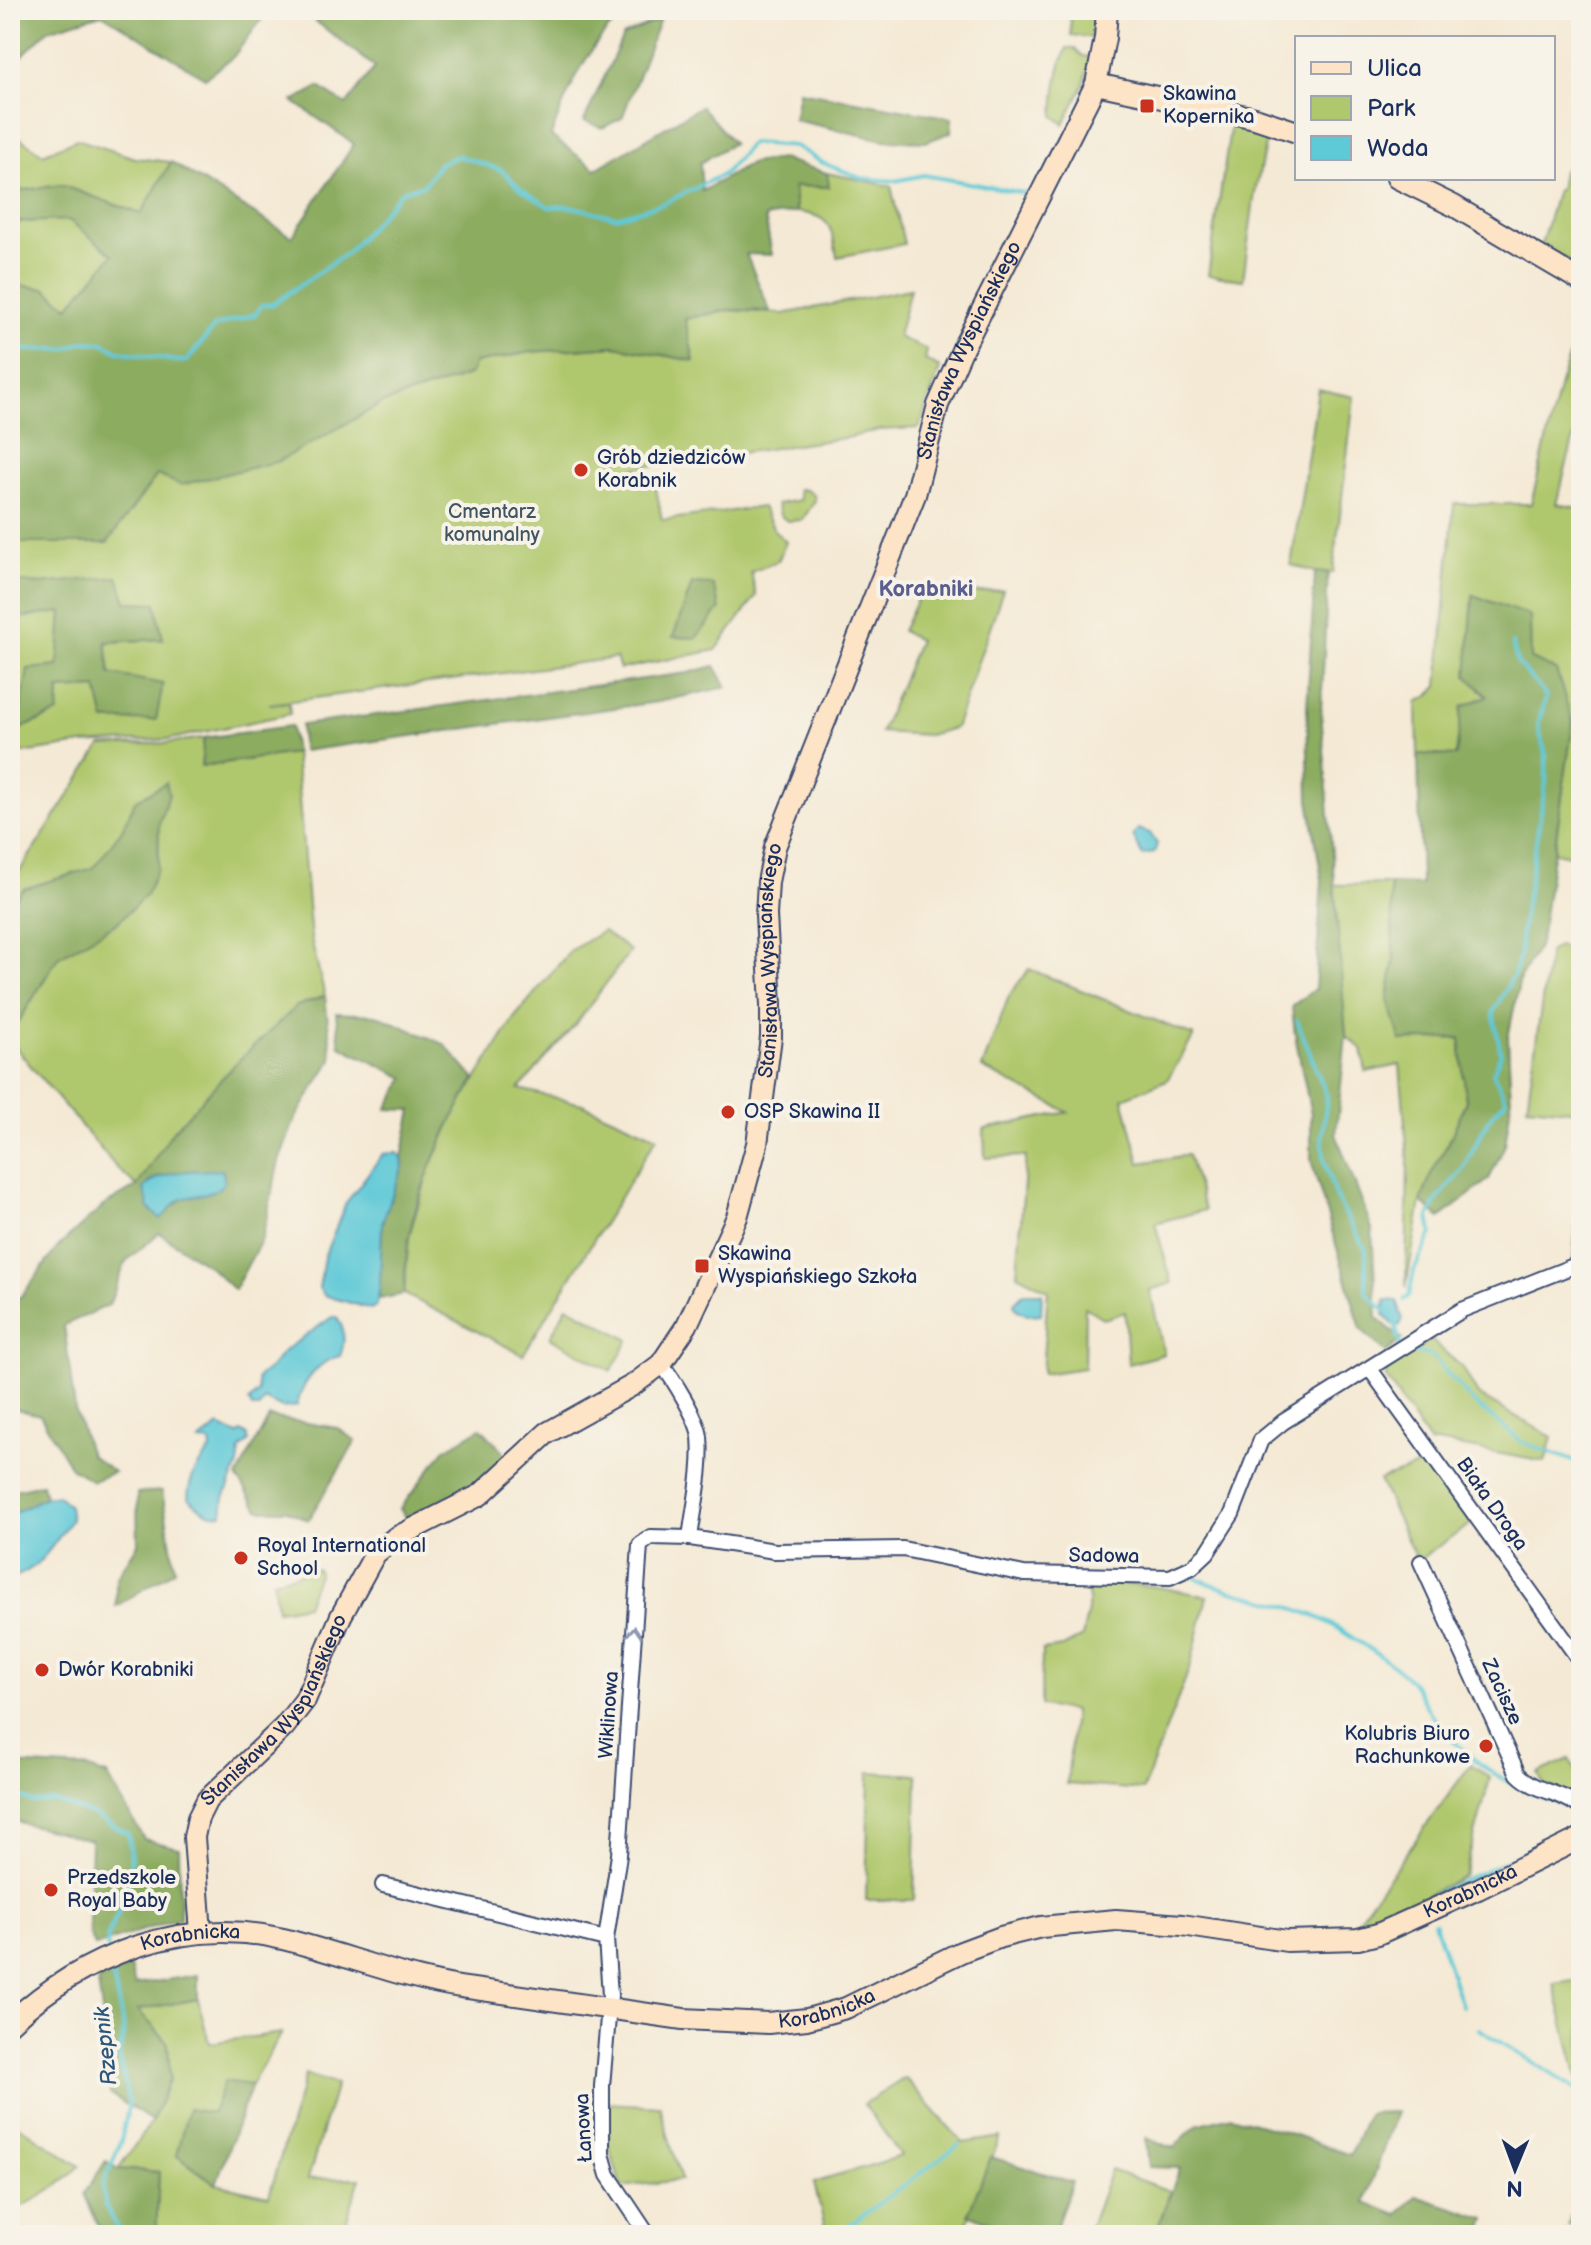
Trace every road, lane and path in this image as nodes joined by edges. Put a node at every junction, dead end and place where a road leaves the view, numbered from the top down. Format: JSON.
{"nodes":[{"id":1,"x":1107,"y":10,"type":"edge"},
{"id":2,"x":1096,"y":84,"type":"junction"},
{"id":3,"x":1295,"y":131,"type":"edge"},
{"id":4,"x":1401,"y":180,"type":"edge"},
{"id":5,"x":1581,"y":281,"type":"edge"},
{"id":6,"x":1581,"y":1263,"type":"edge"},
{"id":7,"x":661,"y":1364,"type":"junction"},
{"id":8,"x":1370,"y":1369,"type":"junction"},
{"id":9,"x":690,"y":1538,"type":"junction"},
{"id":10,"x":1421,"y":1562,"type":"dead end"},
{"id":11,"x":1581,"y":1662,"type":"edge"},
{"id":12,"x":1581,"y":1808,"type":"edge"},
{"id":13,"x":1581,"y":1838,"type":"edge"},
{"id":14,"x":383,"y":1885,"type":"dead end"},
{"id":15,"x":201,"y":1933,"type":"junction"},
{"id":16,"x":606,"y":1939,"type":"junction"},
{"id":17,"x":609,"y":2007,"type":"junction"},
{"id":18,"x":10,"y":2023,"type":"edge"},
{"id":19,"x":648,"y":2235,"type":"edge"}],
"edges":[{"from":1,"to":2,"type":"street","name":"Stanisława Wyspiańskiego"},
{"from":2,"to":3,"type":"street"},
{"from":2,"to":7,"type":"street","name":"Stanisława Wyspiańskiego"},
{"from":4,"to":5,"type":"street"},
{"from":6,"to":8,"type":"street","name":"Sadowa"},
{"from":7,"to":9,"type":"street"},
{"from":7,"to":15,"type":"street","name":"Stanisława Wyspiańskiego"},
{"from":8,"to":9,"type":"street","name":"Sadowa"},
{"from":8,"to":11,"type":"street","name":"Biała Droga"},
{"from":16,"to":9,"type":"street","name":"Wiklinowa","one_way":true},
{"from":10,"to":12,"type":"street","name":"Zacisze"},
{"from":13,"to":17,"type":"street","name":"Korabnicka"},
{"from":14,"to":16,"type":"street"},
{"from":15,"to":17,"type":"street","name":"Korabnicka"},
{"from":15,"to":18,"type":"street","name":"Korabnicka"},
{"from":16,"to":17,"type":"street","name":"Wiklinowa"},
{"from":17,"to":19,"type":"street","name":"Łanowa"}]}
